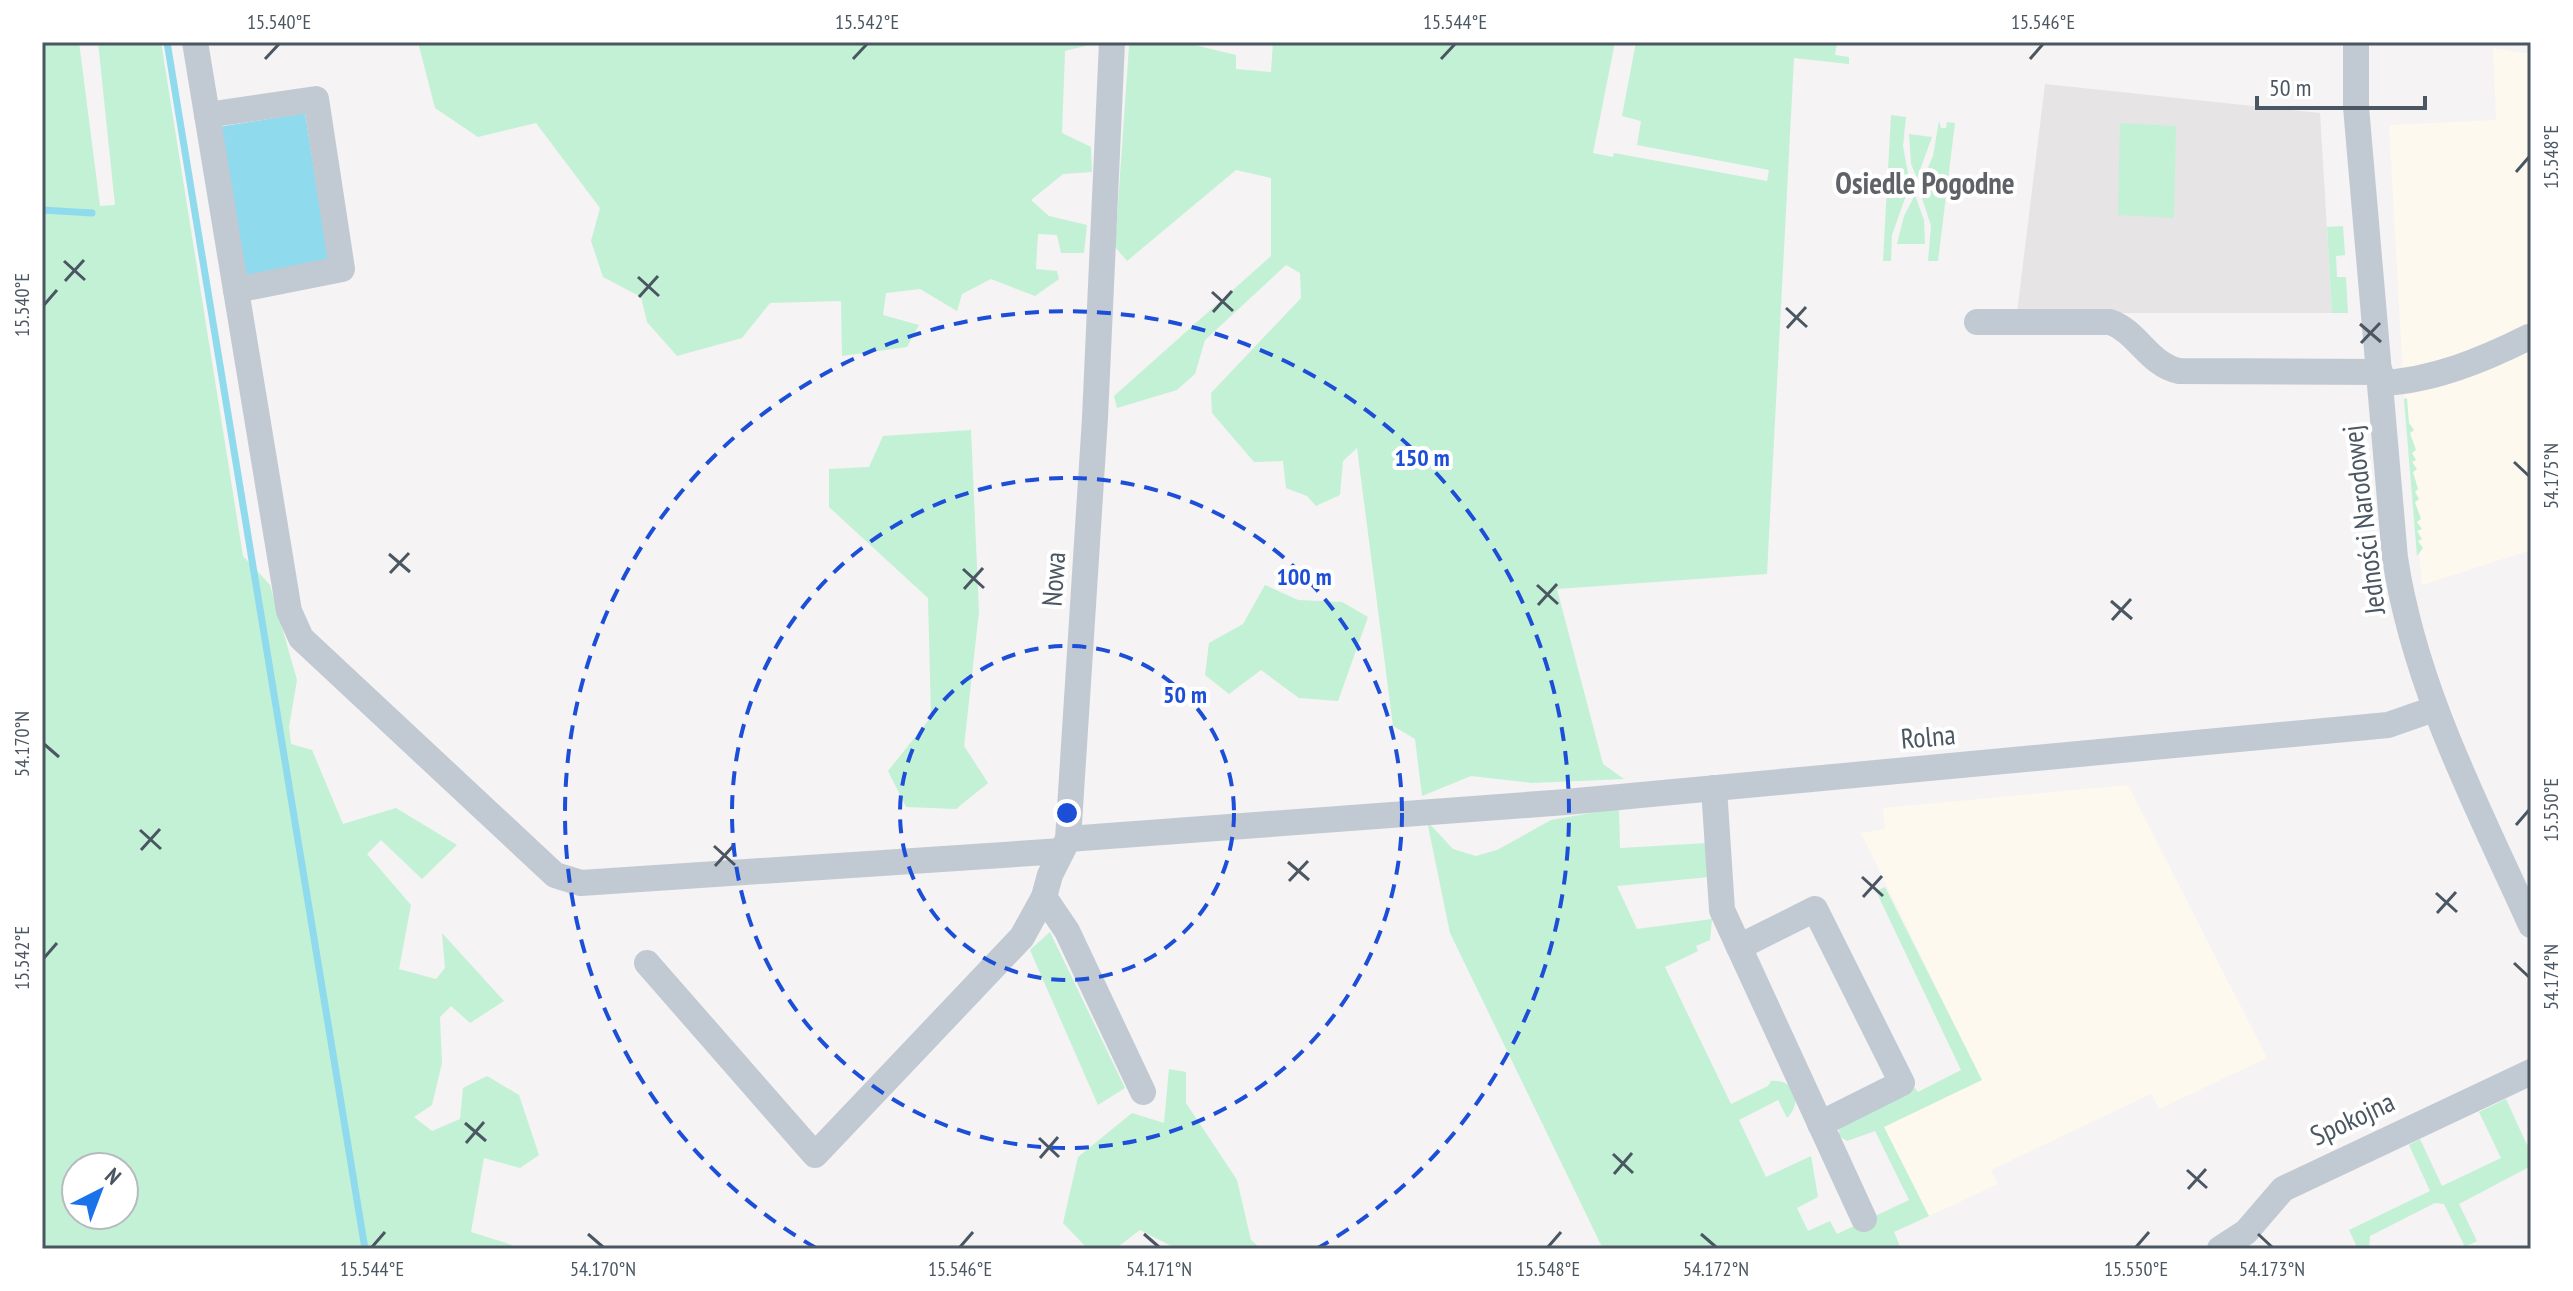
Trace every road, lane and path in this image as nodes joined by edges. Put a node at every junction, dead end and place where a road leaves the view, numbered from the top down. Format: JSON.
{"nodes":[{"id":1,"x":195,"y":42,"type":"edge"},
{"id":2,"x":1112,"y":42,"type":"edge"},
{"id":3,"x":2356,"y":42,"type":"edge"},
{"id":4,"x":207,"y":115,"type":"junction"},
{"id":5,"x":236,"y":290,"type":"junction"},
{"id":6,"x":1977,"y":322,"type":"dead end"},
{"id":7,"x":2529,"y":337,"type":"dead end"},
{"id":8,"x":2380,"y":377,"type":"junction"},
{"id":9,"x":2434,"y":709,"type":"junction"},
{"id":10,"x":1714,"y":788,"type":"junction"},
{"id":11,"x":1065,"y":845,"type":"junction"},
{"id":12,"x":1044,"y":897,"type":"junction"},
{"id":13,"x":2531,"y":925,"type":"edge"},
{"id":14,"x":1739,"y":947,"type":"junction"},
{"id":15,"x":647,"y":963,"type":"dead end"},
{"id":16,"x":2531,"y":1072,"type":"edge"},
{"id":17,"x":1143,"y":1092,"type":"dead end"},
{"id":18,"x":1820,"y":1124,"type":"junction"},
{"id":19,"x":1864,"y":1219,"type":"dead end"},
{"id":20,"x":2220,"y":1249,"type":"edge"}],
"edges":[{"from":1,"to":4,"type":"street","name":"Rolna"},
{"from":2,"to":11,"type":"street","name":"Nowa"},
{"from":3,"to":8,"type":"street","name":"Jedności Narodowej"},
{"from":4,"to":5,"type":"street","name":"Rolna"},
{"from":4,"to":5,"type":"street"},
{"from":5,"to":11,"type":"street","name":"Rolna"},
{"from":6,"to":8,"type":"street"},
{"from":7,"to":8,"type":"street"},
{"from":8,"to":9,"type":"street","name":"Jedności Narodowej"},
{"from":9,"to":10,"type":"street","name":"Rolna"},
{"from":9,"to":13,"type":"street","name":"Jedności Narodowej"},
{"from":10,"to":11,"type":"street","name":"Rolna"},
{"from":10,"to":14,"type":"street"},
{"from":11,"to":12,"type":"street","name":"Nowa"},
{"from":12,"to":15,"type":"street","name":"Nowa"},
{"from":12,"to":17,"type":"street"},
{"from":14,"to":18,"type":"street"},
{"from":14,"to":18,"type":"street"},
{"from":16,"to":20,"type":"street","name":"Spokojna"},
{"from":18,"to":19,"type":"street"}]}
